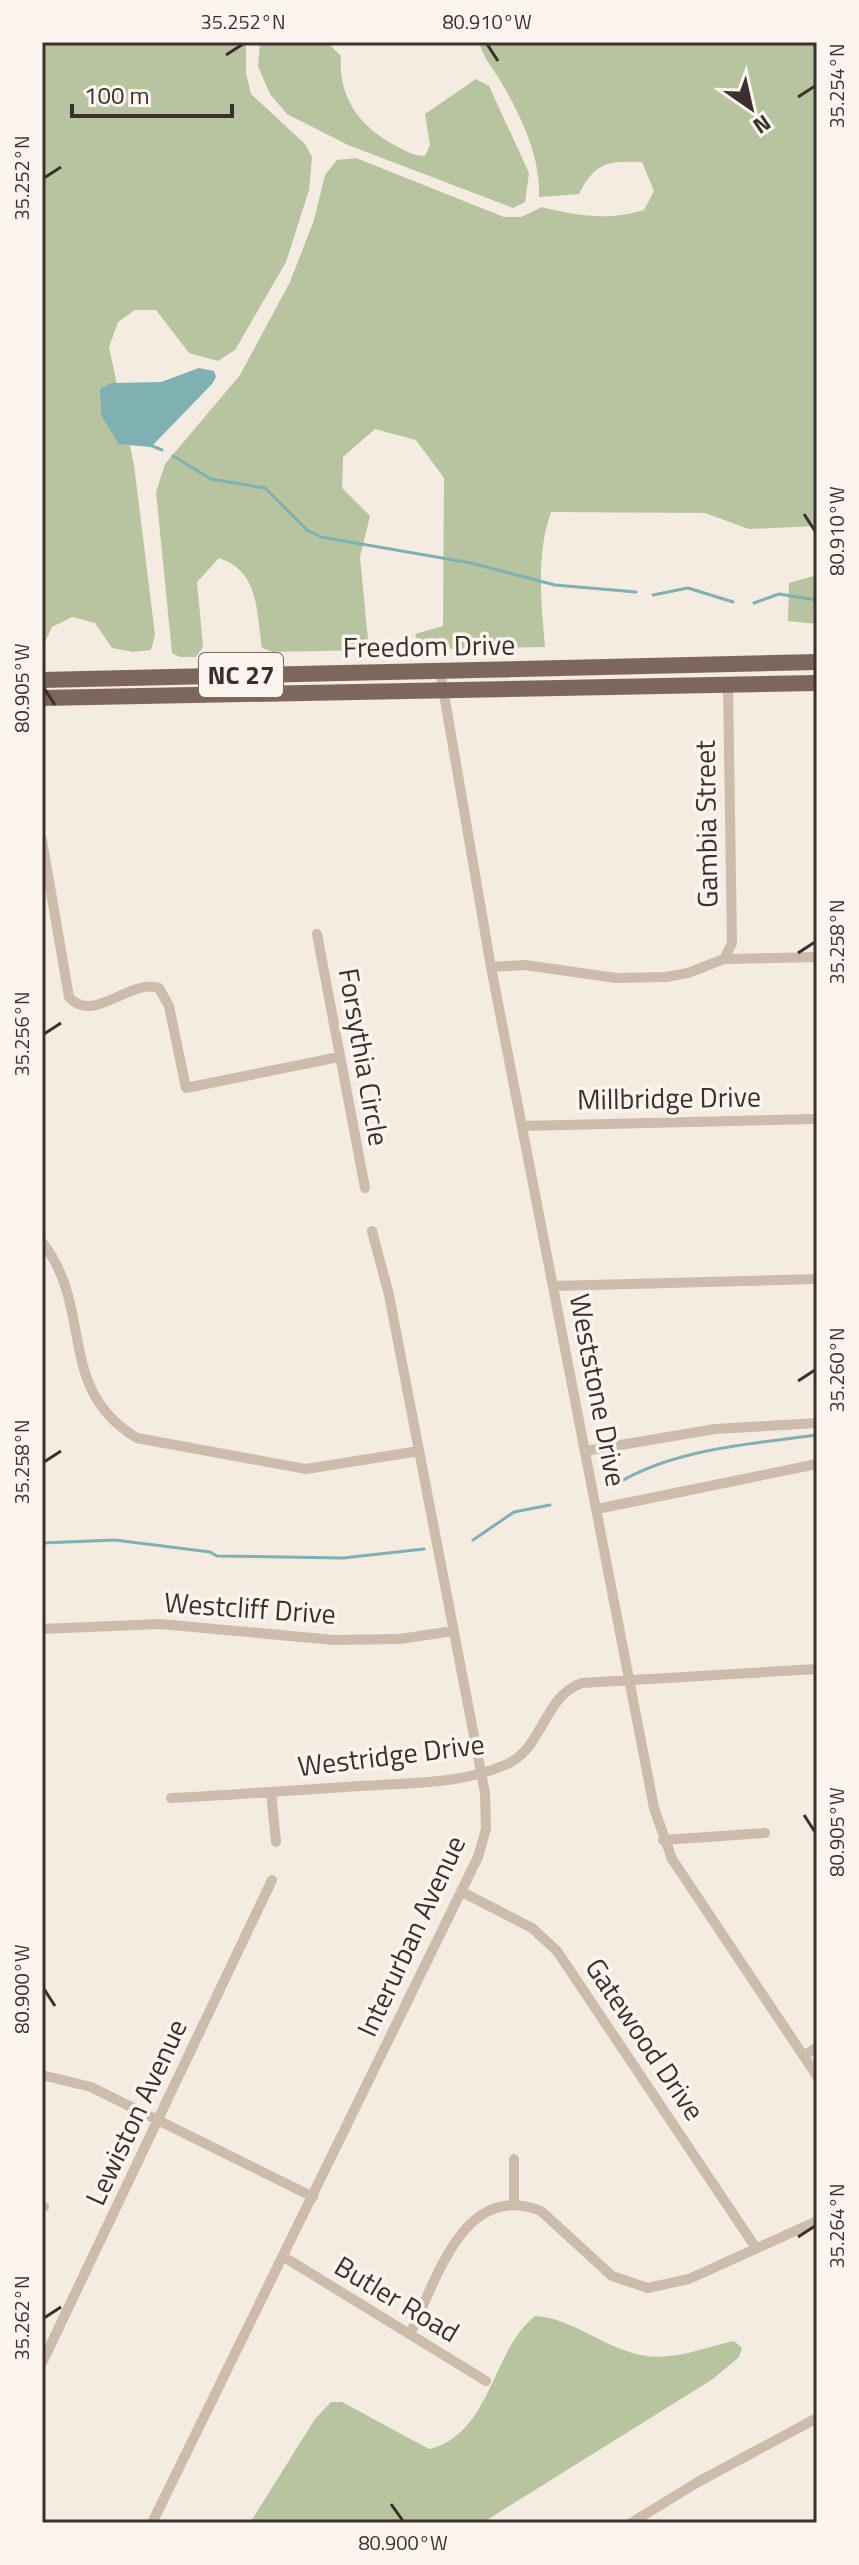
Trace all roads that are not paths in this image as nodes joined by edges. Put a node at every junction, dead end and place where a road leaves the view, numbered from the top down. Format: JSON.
{"nodes":[{"id":1,"x":817,"y":662,"type":"edge"},
{"id":2,"x":440,"y":671,"type":"junction"},
{"id":3,"x":42,"y":680,"type":"edge"},
{"id":4,"x":817,"y":683,"type":"edge"},
{"id":5,"x":728,"y":685,"type":"junction"},
{"id":6,"x":443,"y":690,"type":"junction"},
{"id":7,"x":42,"y":698,"type":"edge"},
{"id":8,"x":42,"y":840,"type":"edge"},
{"id":9,"x":317,"y":934,"type":"dead end"},
{"id":10,"x":817,"y":957,"type":"edge"},
{"id":11,"x":724,"y":959,"type":"junction"},
{"id":12,"x":491,"y":967,"type":"junction"},
{"id":13,"x":339,"y":1057,"type":"junction"},
{"id":14,"x":817,"y":1119,"type":"edge"},
{"id":15,"x":522,"y":1126,"type":"junction"},
{"id":16,"x":365,"y":1188,"type":"dead end"},
{"id":17,"x":372,"y":1231,"type":"dead end"},
{"id":18,"x":42,"y":1244,"type":"edge"},
{"id":19,"x":817,"y":1279,"type":"edge"},
{"id":20,"x":553,"y":1286,"type":"junction"},
{"id":21,"x":817,"y":1423,"type":"edge"},
{"id":22,"x":419,"y":1451,"type":"junction"},
{"id":23,"x":585,"y":1451,"type":"junction"},
{"id":24,"x":817,"y":1464,"type":"edge"},
{"id":25,"x":597,"y":1509,"type":"junction"},
{"id":26,"x":42,"y":1629,"type":"edge"},
{"id":27,"x":453,"y":1631,"type":"junction"},
{"id":28,"x":817,"y":1669,"type":"edge"},
{"id":29,"x":629,"y":1680,"type":"junction"},
{"id":30,"x":481,"y":1772,"type":"junction"},
{"id":31,"x":271,"y":1792,"type":"junction"},
{"id":32,"x":171,"y":1798,"type":"dead end"},
{"id":33,"x":765,"y":1833,"type":"dead end"},
{"id":34,"x":663,"y":1840,"type":"junction"},
{"id":35,"x":276,"y":1842,"type":"dead end"},
{"id":36,"x":272,"y":1880,"type":"dead end"},
{"id":37,"x":462,"y":1892,"type":"junction"},
{"id":38,"x":817,"y":2047,"type":"edge"},
{"id":39,"x":804,"y":2056,"type":"junction"},
{"id":40,"x":42,"y":2075,"type":"edge"},
{"id":41,"x":817,"y":2076,"type":"edge"},
{"id":42,"x":158,"y":2120,"type":"junction"},
{"id":43,"x":514,"y":2159,"type":"dead end"},
{"id":44,"x":313,"y":2197,"type":"junction"},
{"id":45,"x":514,"y":2204,"type":"junction"},
{"id":46,"x":817,"y":2221,"type":"edge"},
{"id":47,"x":756,"y":2248,"type":"junction"},
{"id":48,"x":284,"y":2257,"type":"junction"},
{"id":49,"x":410,"y":2334,"type":"junction"},
{"id":50,"x":42,"y":2363,"type":"edge"},
{"id":51,"x":486,"y":2381,"type":"dead end"},
{"id":52,"x":817,"y":2418,"type":"edge"},
{"id":53,"x":152,"y":2523,"type":"edge"},
{"id":54,"x":631,"y":2523,"type":"edge"}],
"edges":[{"from":1,"to":2,"type":"main road","name":"Freedom Drive","number":"NC 27"},
{"from":2,"to":3,"type":"main road","name":"Freedom Drive","number":"NC 27"},
{"from":2,"to":6,"type":"street","name":"Weststone Drive"},
{"from":4,"to":5,"type":"main road","name":"Freedom Drive","number":"NC 27"},
{"from":5,"to":6,"type":"main road","name":"Freedom Drive","number":"NC 27"},
{"from":5,"to":11,"type":"street","name":"Gambia Street"},
{"from":6,"to":7,"type":"main road","name":"Freedom Drive","number":"NC 27"},
{"from":6,"to":12,"type":"street","name":"Weststone Drive"},
{"from":8,"to":13,"type":"street"},
{"from":9,"to":13,"type":"street","name":"Forsythia Circle"},
{"from":10,"to":11,"type":"street"},
{"from":11,"to":12,"type":"street"},
{"from":12,"to":15,"type":"street","name":"Weststone Drive"},
{"from":13,"to":16,"type":"street","name":"Forsythia Circle"},
{"from":14,"to":15,"type":"street","name":"Millbridge Drive"},
{"from":15,"to":20,"type":"street","name":"Weststone Drive"},
{"from":17,"to":22,"type":"street","name":"Interurban Avenue"},
{"from":18,"to":22,"type":"street"},
{"from":19,"to":20,"type":"street"},
{"from":20,"to":23,"type":"street","name":"Weststone Drive"},
{"from":21,"to":23,"type":"street"},
{"from":22,"to":27,"type":"street","name":"Interurban Avenue"},
{"from":23,"to":25,"type":"street","name":"Weststone Drive"},
{"from":24,"to":25,"type":"street"},
{"from":25,"to":29,"type":"street","name":"Weststone Drive"},
{"from":26,"to":27,"type":"street","name":"Westcliff Drive"},
{"from":27,"to":30,"type":"street","name":"Interurban Avenue"},
{"from":28,"to":29,"type":"street","name":"Westridge Drive"},
{"from":29,"to":30,"type":"street","name":"Westridge Drive"},
{"from":29,"to":34,"type":"street","name":"Weststone Drive"},
{"from":30,"to":31,"type":"street","name":"Westridge Drive"},
{"from":30,"to":37,"type":"street","name":"Interurban Avenue"},
{"from":31,"to":32,"type":"street","name":"Westridge Drive"},
{"from":31,"to":35,"type":"street"},
{"from":33,"to":34,"type":"street"},
{"from":34,"to":39,"type":"street","name":"Weststone Drive"},
{"from":36,"to":42,"type":"street","name":"Lewiston Avenue"},
{"from":37,"to":44,"type":"street","name":"Interurban Avenue"},
{"from":37,"to":47,"type":"street","name":"Gatewood Drive"},
{"from":38,"to":39,"type":"street"},
{"from":39,"to":41,"type":"street","name":"Weststone Drive"},
{"from":40,"to":42,"type":"street"},
{"from":42,"to":44,"type":"street"},
{"from":42,"to":50,"type":"street","name":"Lewiston Avenue"},
{"from":43,"to":45,"type":"street"},
{"from":44,"to":48,"type":"street","name":"Interurban Avenue"},
{"from":45,"to":47,"type":"street"},
{"from":45,"to":49,"type":"street"},
{"from":46,"to":47,"type":"street"},
{"from":48,"to":49,"type":"street","name":"Butler Road"},
{"from":48,"to":53,"type":"street","name":"Interurban Avenue"},
{"from":49,"to":51,"type":"street","name":"Butler Road"},
{"from":52,"to":54,"type":"street"}]}
